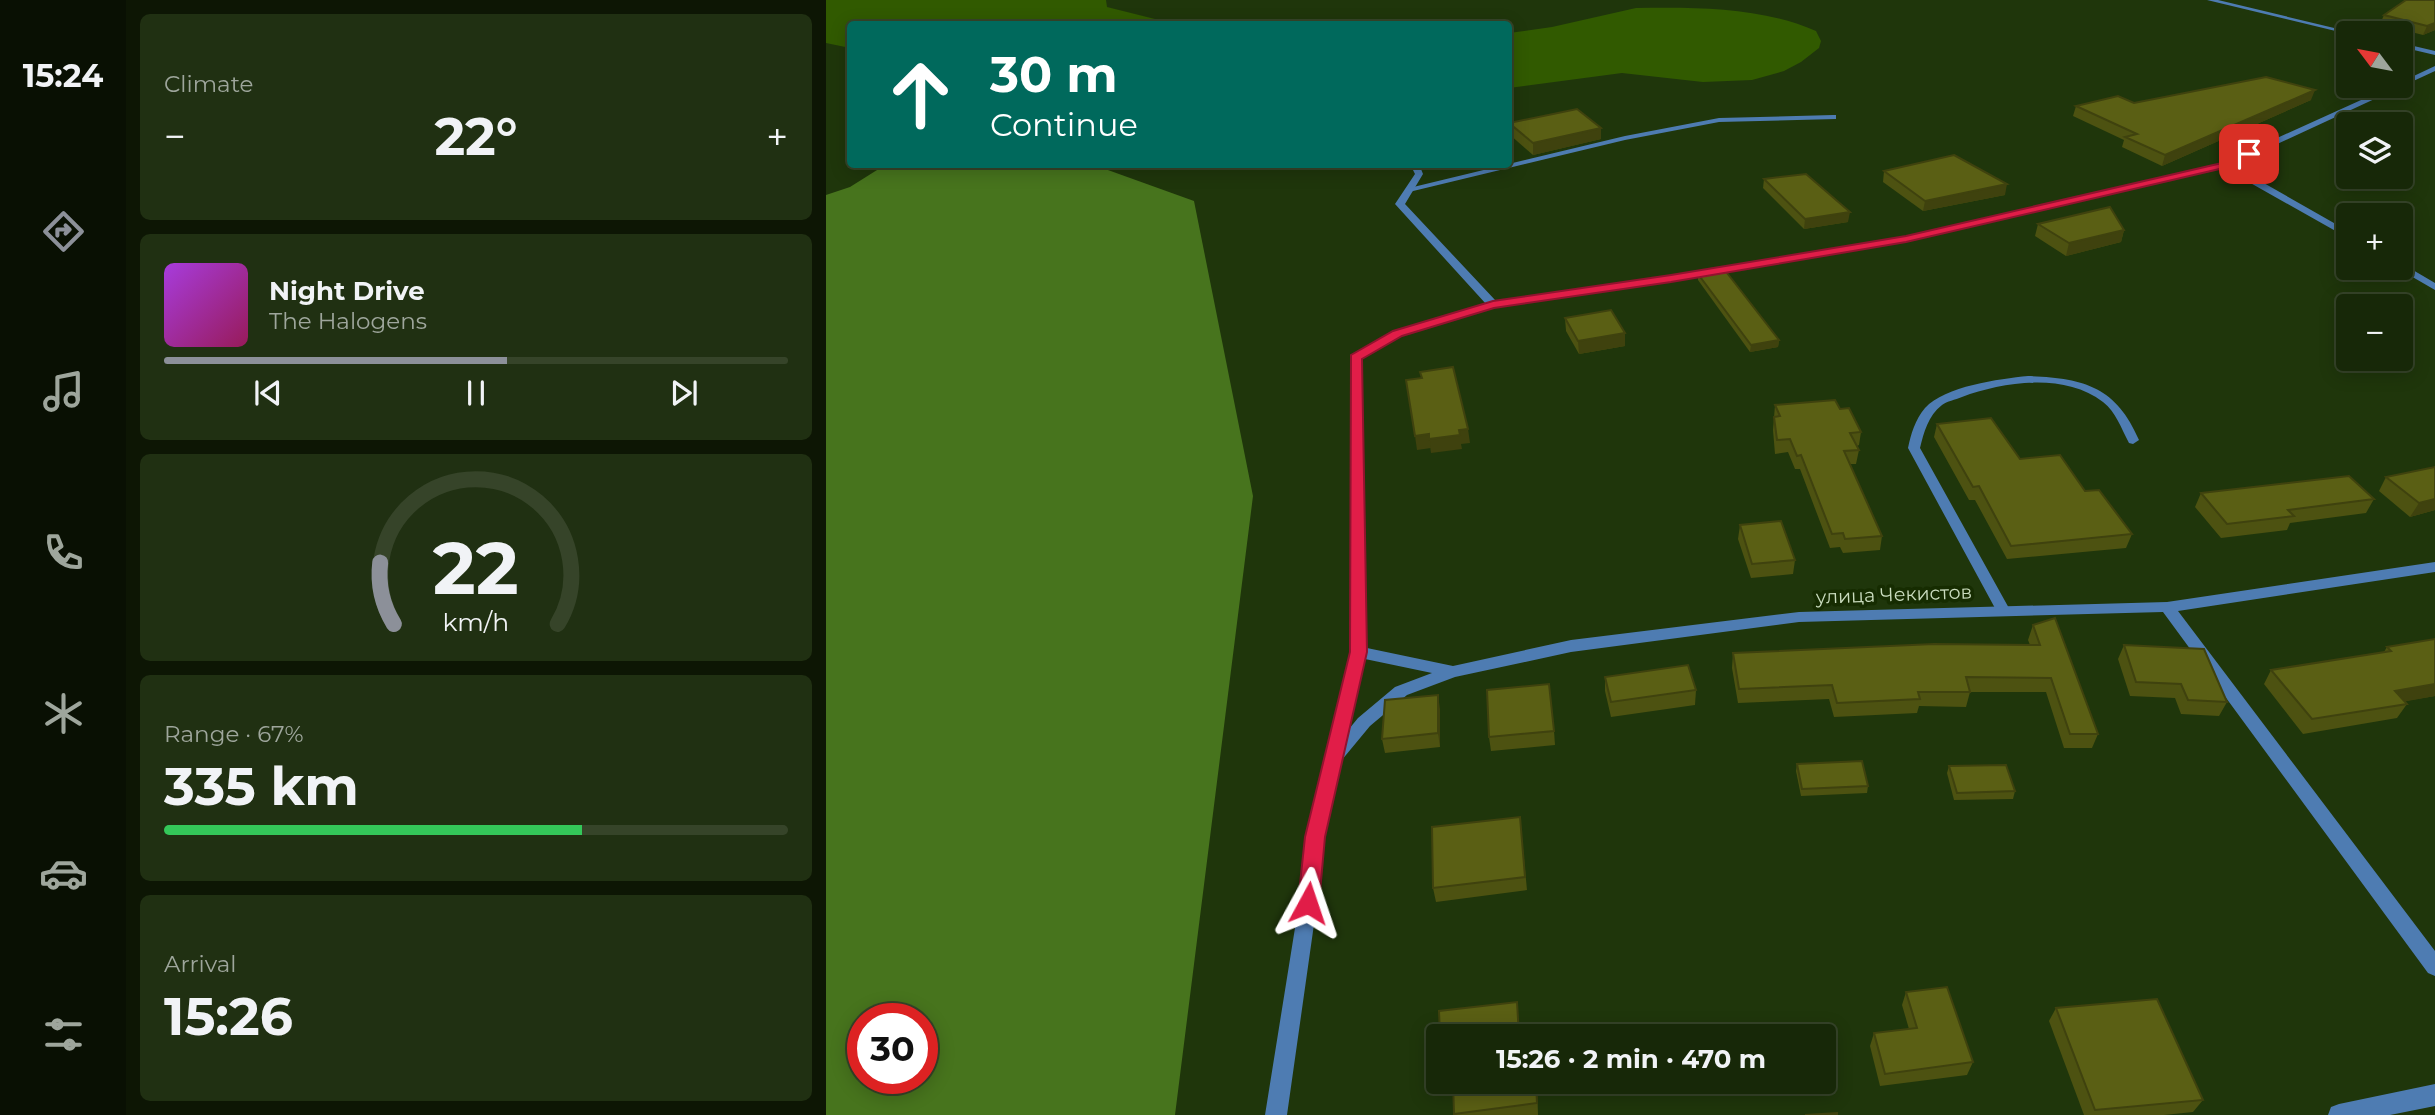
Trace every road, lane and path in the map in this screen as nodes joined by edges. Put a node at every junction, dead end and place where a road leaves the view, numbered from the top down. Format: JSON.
{"nodes":[{"id":1,"x":2210,"y":0,"type":"edge"},
{"id":2,"x":2336,"y":29,"type":"edge"},
{"id":3,"x":2413,"y":48,"type":"edge"},
{"id":4,"x":2435,"y":53,"type":"edge"},
{"id":5,"x":2435,"y":68,"type":"edge"},
{"id":6,"x":2413,"y":79,"type":"edge"},
{"id":7,"x":2372,"y":98,"type":"edge"},
{"id":8,"x":1833,"y":117,"type":"dead end"},
{"id":9,"x":1512,"y":165,"type":"edge"},
{"id":10,"x":2225,"y":165,"type":"junction"},
{"id":11,"x":1416,"y":168,"type":"edge"},
{"id":12,"x":1498,"y":168,"type":"edge"},
{"id":13,"x":1409,"y":189,"type":"junction"},
{"id":14,"x":2336,"y":228,"type":"edge"},
{"id":15,"x":2413,"y":274,"type":"edge"},
{"id":16,"x":2435,"y":287,"type":"edge"},
{"id":17,"x":1493,"y":304,"type":"junction"},
{"id":18,"x":2133,"y":440,"type":"dead end"},
{"id":19,"x":2435,"y":567,"type":"edge"},
{"id":20,"x":2167,"y":607,"type":"junction"},
{"id":21,"x":2003,"y":610,"type":"junction"},
{"id":22,"x":1359,"y":652,"type":"junction"},
{"id":23,"x":1453,"y":672,"type":"junction"},
{"id":24,"x":1333,"y":760,"type":"junction"},
{"id":25,"x":2435,"y":967,"type":"edge"},
{"id":26,"x":2435,"y":1095,"type":"edge"},
{"id":27,"x":1276,"y":1115,"type":"edge"},
{"id":28,"x":2339,"y":1115,"type":"edge"}],
"edges":[{"from":1,"to":2,"type":"street"},
{"from":3,"to":4,"type":"street"},
{"from":5,"to":6,"type":"street"},
{"from":7,"to":10,"type":"street"},
{"from":8,"to":9,"type":"street"},
{"from":10,"to":14,"type":"street"},
{"from":10,"to":17,"type":"street"},
{"from":11,"to":13,"type":"street"},
{"from":12,"to":13,"type":"street"},
{"from":13,"to":17,"type":"street"},
{"from":15,"to":16,"type":"street"},
{"from":17,"to":22,"type":"street"},
{"from":18,"to":21,"type":"street"},
{"from":19,"to":20,"type":"street","name":"улица Чекистов"},
{"from":20,"to":21,"type":"street","name":"улица Чекистов"},
{"from":20,"to":25,"type":"street"},
{"from":21,"to":23,"type":"street","name":"улица Чекистов"},
{"from":22,"to":23,"type":"street","name":"улица Чекистов"},
{"from":22,"to":24,"type":"street"},
{"from":23,"to":24,"type":"street"},
{"from":24,"to":27,"type":"street"},
{"from":26,"to":28,"type":"street"}]}
